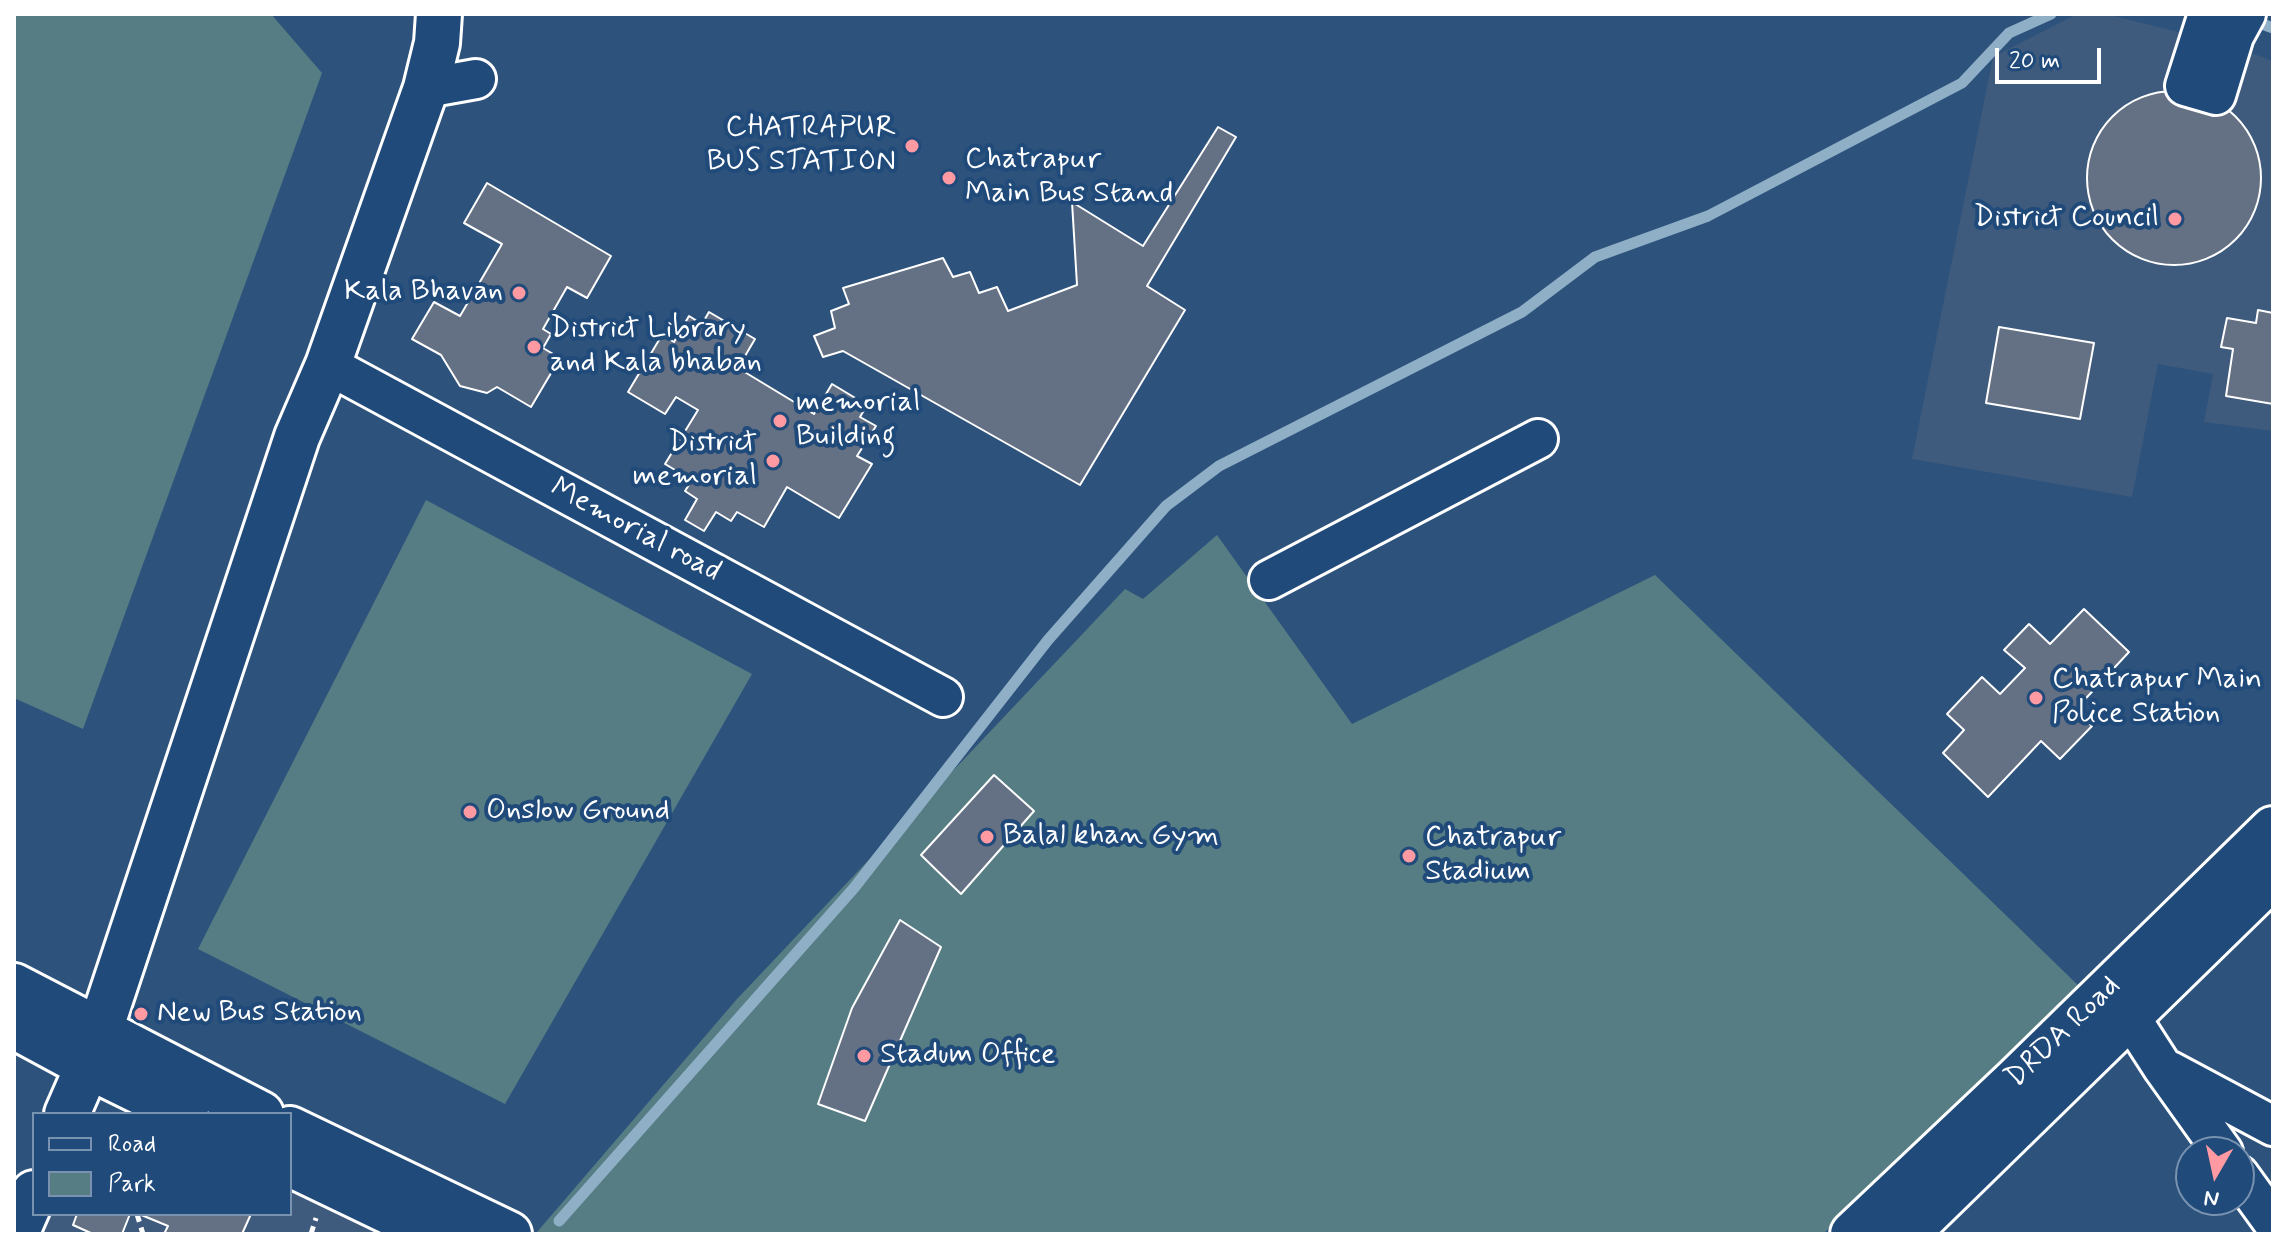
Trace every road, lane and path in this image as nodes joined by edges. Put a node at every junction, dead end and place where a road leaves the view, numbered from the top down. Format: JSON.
{"nodes":[{"id":1,"x":439,"y":14,"type":"edge"},
{"id":2,"x":476,"y":79,"type":"dead end"},
{"id":3,"x":426,"y":88,"type":"junction"},
{"id":4,"x":328,"y":365,"type":"junction"},
{"id":5,"x":1538,"y":439,"type":"dead end"},
{"id":6,"x":1269,"y":580,"type":"dead end"},
{"id":7,"x":943,"y":697,"type":"dead end"},
{"id":8,"x":2273,"y":829,"type":"edge"},
{"id":9,"x":2273,"y":876,"type":"edge"},
{"id":10,"x":14,"y":986,"type":"edge"},
{"id":11,"x":2120,"y":1001,"type":"junction"},
{"id":12,"x":14,"y":1026,"type":"edge"},
{"id":13,"x":93,"y":1049,"type":"junction"},
{"id":14,"x":2163,"y":1068,"type":"junction"},
{"id":15,"x":68,"y":1112,"type":"edge"},
{"id":16,"x":183,"y":1112,"type":"edge"},
{"id":17,"x":256,"y":1112,"type":"edge"},
{"id":18,"x":2273,"y":1126,"type":"edge"},
{"id":19,"x":292,"y":1130,"type":"edge"},
{"id":20,"x":2212,"y":1136,"type":"edge"},
{"id":21,"x":292,"y":1165,"type":"edge"},
{"id":22,"x":2255,"y":1197,"type":"edge"},
{"id":23,"x":32,"y":1198,"type":"edge"},
{"id":24,"x":2273,"y":1222,"type":"edge"},
{"id":25,"x":16,"y":1234,"type":"edge"},
{"id":26,"x":436,"y":1234,"type":"edge"},
{"id":27,"x":509,"y":1234,"type":"edge"},
{"id":28,"x":1853,"y":1234,"type":"edge"},
{"id":29,"x":1906,"y":1234,"type":"edge"}],
"edges":[{"from":1,"to":3,"type":"main road"},
{"from":2,"to":3,"type":"street"},
{"from":3,"to":4,"type":"main road"},
{"from":4,"to":7,"type":"street","name":"Memorial road"},
{"from":4,"to":13,"type":"main road"},
{"from":5,"to":6,"type":"street"},
{"from":8,"to":11,"type":"main road","name":"DRDA Road"},
{"from":9,"to":11,"type":"main road","name":"DRDA Road"},
{"from":10,"to":13,"type":"main road"},
{"from":11,"to":14,"type":"street"},
{"from":11,"to":28,"type":"main road","name":"DRDA Road"},
{"from":11,"to":29,"type":"main road","name":"DRDA Road"},
{"from":12,"to":13,"type":"main road"},
{"from":13,"to":15,"type":"main road"},
{"from":13,"to":16,"type":"main road"},
{"from":13,"to":17,"type":"main road"},
{"from":14,"to":18,"type":"street"},
{"from":14,"to":20,"type":"street"},
{"from":19,"to":27,"type":"main road"},
{"from":21,"to":26,"type":"main road"},
{"from":22,"to":24,"type":"street"},
{"from":23,"to":25,"type":"main road"}]}
